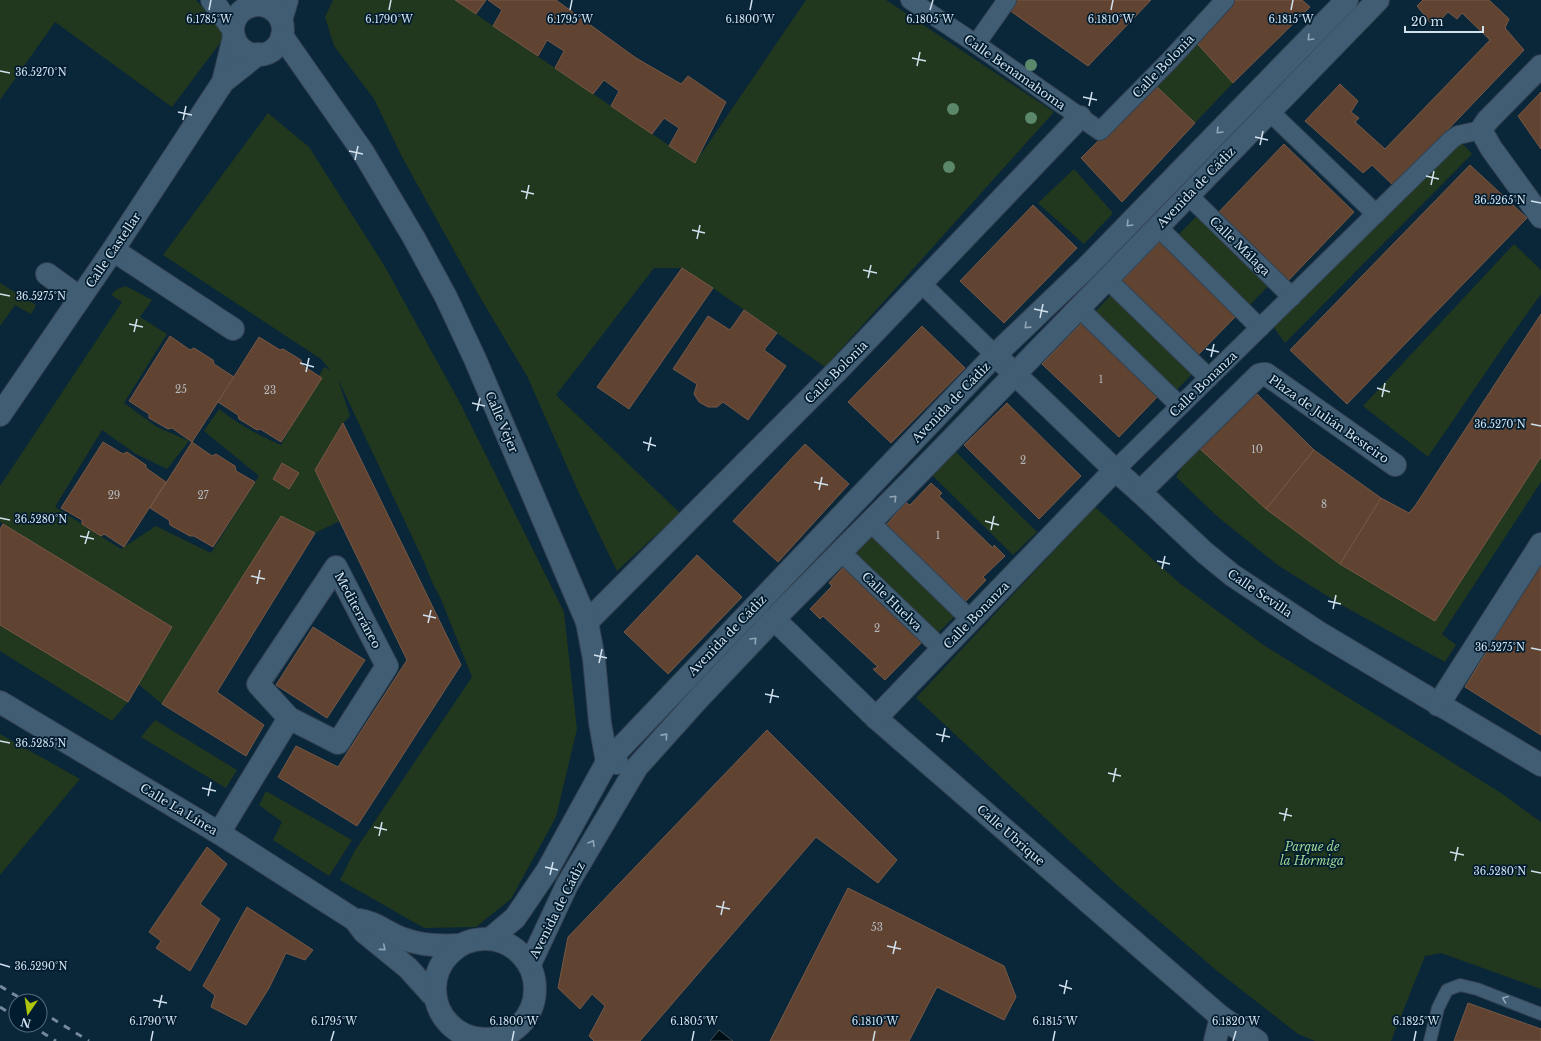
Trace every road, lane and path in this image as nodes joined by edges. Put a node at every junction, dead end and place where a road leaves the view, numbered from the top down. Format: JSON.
{"nodes":[{"id":1,"x":212,"y":0,"type":"edge"},
{"id":2,"x":910,"y":0,"type":"edge"},
{"id":3,"x":1007,"y":0,"type":"edge"},
{"id":4,"x":1225,"y":0,"type":"edge"},
{"id":5,"x":1347,"y":0,"type":"edge"},
{"id":6,"x":1378,"y":0,"type":"edge"},
{"id":7,"x":255,"y":3,"type":"edge"},
{"id":8,"x":284,"y":19,"type":"edge"},
{"id":9,"x":234,"y":33,"type":"junction"},
{"id":10,"x":976,"y":44,"type":"junction"},
{"id":11,"x":262,"y":54,"type":"junction"},
{"id":12,"x":1541,"y":66,"type":"edge"},
{"id":13,"x":223,"y":82,"type":"junction"},
{"id":14,"x":313,"y":82,"type":"junction"},
{"id":15,"x":1270,"y":112,"type":"junction"},
{"id":16,"x":1080,"y":117,"type":"junction"},
{"id":17,"x":1481,"y":130,"type":"junction"},
{"id":18,"x":1100,"y":131,"type":"joint"},
{"id":19,"x":1188,"y":195,"type":"junction"},
{"id":20,"x":1376,"y":214,"type":"junction"},
{"id":21,"x":1541,"y":217,"type":"edge"},
{"id":22,"x":1158,"y":227,"type":"junction"},
{"id":23,"x":113,"y":250,"type":"junction"},
{"id":24,"x":47,"y":274,"type":"dead end"},
{"id":25,"x":1107,"y":279,"type":"junction"},
{"id":26,"x":922,"y":284,"type":"junction"},
{"id":27,"x":1292,"y":297,"type":"junction"},
{"id":28,"x":80,"y":298,"type":"junction"},
{"id":29,"x":1079,"y":308,"type":"junction"},
{"id":30,"x":1260,"y":328,"type":"junction"},
{"id":31,"x":233,"y":329,"type":"dead end"},
{"id":32,"x":996,"y":355,"type":"junction"},
{"id":33,"x":1015,"y":374,"type":"junction"},
{"id":34,"x":1209,"y":378,"type":"junction"},
{"id":35,"x":1180,"y":406,"type":"junction"},
{"id":36,"x":0,"y":415,"type":"edge"},
{"id":37,"x":1396,"y":465,"type":"dead end"},
{"id":38,"x":1115,"y":470,"type":"junction"},
{"id":39,"x":1140,"y":492,"type":"junction"},
{"id":40,"x":870,"y":522,"type":"junction"},
{"id":41,"x":1541,"y":544,"type":"edge"},
{"id":42,"x":841,"y":552,"type":"junction"},
{"id":43,"x":774,"y":619,"type":"junction"},
{"id":44,"x":971,"y":620,"type":"junction"},
{"id":45,"x":587,"y":622,"type":"junction"},
{"id":46,"x":943,"y":650,"type":"junction"},
{"id":47,"x":0,"y":702,"type":"edge"},
{"id":48,"x":1438,"y":705,"type":"junction"},
{"id":49,"x":289,"y":718,"type":"junction"},
{"id":50,"x":876,"y":718,"type":"junction"},
{"id":51,"x":607,"y":762,"type":"junction"},
{"id":52,"x":1541,"y":765,"type":"edge"},
{"id":53,"x":638,"y":767,"type":"junction"},
{"id":54,"x":604,"y":822,"type":"junction"},
{"id":55,"x":219,"y":833,"type":"junction"},
{"id":56,"x":355,"y":920,"type":"junction"},
{"id":57,"x":490,"y":939,"type":"junction"},
{"id":58,"x":459,"y":945,"type":"junction"},
{"id":59,"x":530,"y":964,"type":"junction"},
{"id":60,"x":436,"y":999,"type":"junction"},
{"id":61,"x":1541,"y":1014,"type":"edge"},
{"id":62,"x":1221,"y":1017,"type":"junction"},
{"id":63,"x":524,"y":1033,"type":"edge"},
{"id":64,"x":487,"y":1040,"type":"edge"},
{"id":65,"x":1215,"y":1041,"type":"edge"},
{"id":66,"x":1257,"y":1041,"type":"edge"},
{"id":67,"x":1430,"y":1041,"type":"edge"}],
"edges":[{"from":1,"to":9,"type":"street"},
{"from":2,"to":10,"type":"street","name":"Calle Benamahoma"},
{"from":3,"to":10,"type":"street"},
{"from":4,"to":18,"type":"street","name":"Calle Bolonia"},
{"from":5,"to":32,"type":"street","name":"Avenida de Cádiz","one_way":true},
{"from":6,"to":15,"type":"street","name":"Avenida de Cádiz"},
{"from":7,"to":8,"type":"street"},
{"from":7,"to":9,"type":"street"},
{"from":8,"to":11,"type":"street"},
{"from":8,"to":14,"type":"street","name":"Calle Vejer"},
{"from":9,"to":11,"type":"street"},
{"from":9,"to":13,"type":"street","name":"Calle Castellar"},
{"from":10,"to":16,"type":"street","name":"Calle Benamahoma"},
{"from":11,"to":13,"type":"street","name":"Calle Castellar"},
{"from":11,"to":14,"type":"street","name":"Calle Vejer"},
{"from":12,"to":17,"type":"street"},
{"from":13,"to":23,"type":"street","name":"Calle Castellar"},
{"from":14,"to":45,"type":"street","name":"Calle Vejer"},
{"from":15,"to":19,"type":"street","name":"Avenida de Cádiz"},
{"from":15,"to":20,"type":"street"},
{"from":16,"to":18,"type":"street","name":"Calle Benamahoma"},
{"from":16,"to":26,"type":"street","name":"Calle Bolonia"},
{"from":17,"to":20,"type":"street","name":"Calle Bonanza"},
{"from":17,"to":21,"type":"street"},
{"from":19,"to":22,"type":"street","name":"Avenida de Cádiz"},
{"from":19,"to":27,"type":"street","name":"Calle Málaga"},
{"from":20,"to":27,"type":"street","name":"Calle Bonanza"},
{"from":22,"to":25,"type":"street","name":"Avenida de Cádiz"},
{"from":22,"to":30,"type":"street"},
{"from":23,"to":28,"type":"street","name":"Calle Castellar"},
{"from":23,"to":31,"type":"street"},
{"from":24,"to":28,"type":"street"},
{"from":25,"to":29,"type":"street","name":"Avenida de Cádiz"},
{"from":25,"to":34,"type":"street"},
{"from":26,"to":32,"type":"street"},
{"from":26,"to":45,"type":"street","name":"Calle Bolonia"},
{"from":27,"to":30,"type":"street","name":"Calle Bonanza"},
{"from":28,"to":36,"type":"street","name":"Calle Castellar"},
{"from":29,"to":33,"type":"street","name":"Avenida de Cádiz"},
{"from":29,"to":35,"type":"street"},
{"from":30,"to":34,"type":"street","name":"Calle Bonanza"},
{"from":32,"to":33,"type":"street","name":"Avenida de Cádiz"},
{"from":32,"to":51,"type":"street","name":"Avenida de Cádiz"},
{"from":33,"to":38,"type":"street","name":"Calle Sevilla"},
{"from":40,"to":33,"type":"street","name":"Avenida de Cádiz","one_way":true},
{"from":34,"to":35,"type":"street","name":"Calle Bonanza"},
{"from":35,"to":38,"type":"street","name":"Calle Bonanza"},
{"from":37,"to":39,"type":"street","name":"Plaza de Julián Besteiro"},
{"from":38,"to":39,"type":"street","name":"Calle Sevilla"},
{"from":38,"to":44,"type":"street","name":"Calle Bonanza"},
{"from":39,"to":48,"type":"street","name":"Calle Sevilla"},
{"from":40,"to":42,"type":"street","name":"Avenida de Cádiz"},
{"from":40,"to":44,"type":"street"},
{"from":41,"to":48,"type":"street"},
{"from":42,"to":43,"type":"street","name":"Avenida de Cádiz"},
{"from":42,"to":46,"type":"street","name":"Calle Huelva"},
{"from":43,"to":50,"type":"street","name":"Calle Ubrique"},
{"from":53,"to":43,"type":"street","name":"Avenida de Cádiz","one_way":true},
{"from":44,"to":46,"type":"street","name":"Calle Bonanza"},
{"from":45,"to":51,"type":"street","name":"Calle Vejer"},
{"from":46,"to":50,"type":"street","name":"Calle Bonanza"},
{"from":47,"to":55,"type":"street","name":"Calle La Línea"},
{"from":48,"to":52,"type":"street","name":"Calle Sevilla"},
{"from":49,"to":49,"type":"street","name":"Mediterráneo"},
{"from":49,"to":55,"type":"street"},
{"from":50,"to":62,"type":"street","name":"Calle Ubrique"},
{"from":51,"to":53,"type":"street"},
{"from":51,"to":54,"type":"street","name":"Calle Vejer"},
{"from":51,"to":57,"type":"street","name":"Avenida de Cádiz"},
{"from":53,"to":54,"type":"street","name":"Avenida de Cádiz"},
{"from":59,"to":54,"type":"street","name":"Avenida de Cádiz","one_way":true},
{"from":55,"to":56,"type":"street","name":"Calle La Línea"},
{"from":56,"to":58,"type":"street","name":"Calle La Línea"},
{"from":56,"to":60,"type":"street","name":"Calle La Línea","one_way":true},
{"from":57,"to":58,"type":"street"},
{"from":57,"to":59,"type":"street"},
{"from":58,"to":60,"type":"street"},
{"from":59,"to":63,"type":"street"},
{"from":60,"to":64,"type":"street"},
{"from":61,"to":67,"type":"lane","one_way":true},
{"from":62,"to":65,"type":"street"},
{"from":62,"to":66,"type":"street","name":"Calle Ubrique"},
{"from":63,"to":64,"type":"street"}]}
